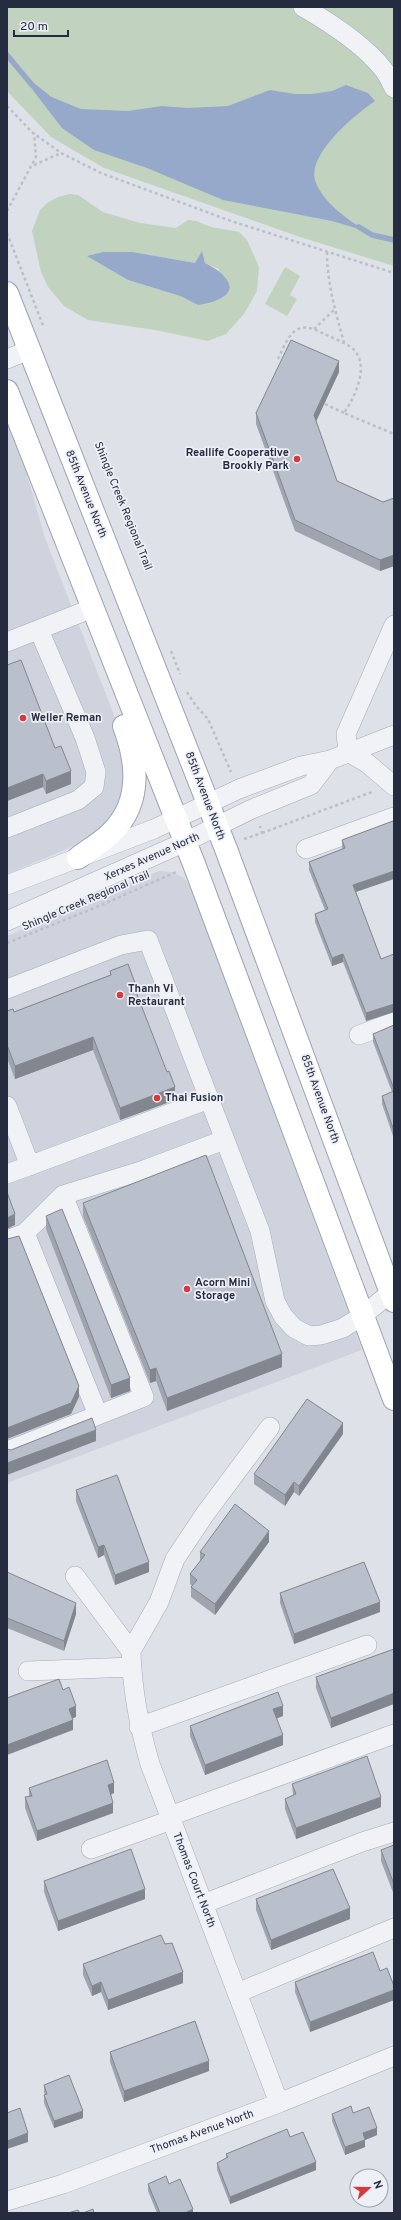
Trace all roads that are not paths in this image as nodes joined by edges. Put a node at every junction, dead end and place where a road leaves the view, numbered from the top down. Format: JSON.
{"nodes":[{"id":1,"x":303,"y":7,"type":"edge"},
{"id":2,"x":394,"y":88,"type":"edge"},
{"id":3,"x":7,"y":293,"type":"edge"},
{"id":4,"x":29,"y":350,"type":"junction"},
{"id":5,"x":7,"y":359,"type":"edge"},
{"id":6,"x":7,"y":391,"type":"edge"},
{"id":7,"x":93,"y":608,"type":"junction"},
{"id":8,"x":394,"y":626,"type":"edge"},
{"id":9,"x":39,"y":630,"type":"junction"},
{"id":10,"x":7,"y":642,"type":"edge"},
{"id":11,"x":394,"y":735,"type":"edge"},
{"id":12,"x":348,"y":752,"type":"junction"},
{"id":13,"x":330,"y":760,"type":"junction"},
{"id":14,"x":393,"y":785,"type":"edge"},
{"id":15,"x":208,"y":803,"type":"junction"},
{"id":16,"x":394,"y":816,"type":"edge"},
{"id":17,"x":176,"y":819,"type":"junction"},
{"id":18,"x":217,"y":827,"type":"junction"},
{"id":19,"x":7,"y":828,"type":"edge"},
{"id":20,"x":185,"y":842,"type":"junction"},
{"id":21,"x":306,"y":850,"type":"dead end"},
{"id":22,"x":78,"y":858,"type":"junction"},
{"id":23,"x":7,"y":885,"type":"edge"},
{"id":24,"x":7,"y":921,"type":"edge"},
{"id":25,"x":7,"y":989,"type":"edge"},
{"id":26,"x":394,"y":1022,"type":"edge"},
{"id":27,"x":359,"y":1035,"type":"dead end"},
{"id":28,"x":209,"y":1099,"type":"junction"},
{"id":29,"x":7,"y":1106,"type":"edge"},
{"id":30,"x":224,"y":1140,"type":"junction"},
{"id":31,"x":30,"y":1166,"type":"junction"},
{"id":32,"x":7,"y":1174,"type":"edge"},
{"id":33,"x":63,"y":1195,"type":"junction"},
{"id":34,"x":26,"y":1233,"type":"junction"},
{"id":35,"x":7,"y":1240,"type":"edge"},
{"id":36,"x":393,"y":1295,"type":"edge"},
{"id":37,"x":362,"y":1316,"type":"junction"},
{"id":38,"x":394,"y":1399,"type":"edge"},
{"id":39,"x":98,"y":1415,"type":"junction"},
{"id":40,"x":270,"y":1427,"type":"dead end"},
{"id":41,"x":7,"y":1451,"type":"edge"},
{"id":42,"x":75,"y":1576,"type":"dead end"},
{"id":43,"x":367,"y":1645,"type":"dead end"},
{"id":44,"x":131,"y":1659,"type":"junction"},
{"id":45,"x":28,"y":1671,"type":"dead end"},
{"id":46,"x":139,"y":1727,"type":"junction"},
{"id":47,"x":394,"y":1734,"type":"edge"},
{"id":48,"x":170,"y":1818,"type":"junction"},
{"id":49,"x":394,"y":1832,"type":"edge"},
{"id":50,"x":91,"y":1849,"type":"dead end"},
{"id":51,"x":203,"y":1904,"type":"junction"},
{"id":52,"x":394,"y":1928,"type":"edge"},
{"id":53,"x":237,"y":1992,"type":"junction"},
{"id":54,"x":394,"y":2056,"type":"edge"},
{"id":55,"x":279,"y":2103,"type":"junction"},
{"id":56,"x":7,"y":2201,"type":"edge"},
{"id":57,"x":7,"y":2208,"type":"edge"},
{"id":58,"x":9,"y":2213,"type":"edge"}],
"edges":[{"from":1,"to":2,"type":"street"},
{"from":3,"to":4,"type":"main road","name":"85th Avenue North"},
{"from":4,"to":5,"type":"street"},
{"from":4,"to":15,"type":"main road","name":"85th Avenue North"},
{"from":6,"to":7,"type":"main road"},
{"from":7,"to":9,"type":"street"},
{"from":7,"to":17,"type":"main road"},
{"from":7,"to":22,"type":"main road"},
{"from":8,"to":12,"type":"street"},
{"from":9,"to":10,"type":"street"},
{"from":9,"to":19,"type":"street"},
{"from":11,"to":12,"type":"street","name":"Xerxes Avenue North"},
{"from":12,"to":13,"type":"street","name":"Xerxes Avenue North"},
{"from":12,"to":14,"type":"street"},
{"from":13,"to":15,"type":"street","name":"Xerxes Avenue North"},
{"from":13,"to":18,"type":"street","name":"Xerxes Avenue North"},
{"from":15,"to":17,"type":"street","name":"Xerxes Avenue North"},
{"from":15,"to":18,"type":"main road","name":"85th Avenue North"},
{"from":16,"to":21,"type":"street"},
{"from":17,"to":20,"type":"main road"},
{"from":17,"to":22,"type":"street","name":"Xerxes Avenue North"},
{"from":18,"to":20,"type":"street","name":"Xerxes Avenue North"},
{"from":18,"to":36,"type":"main road","name":"85th Avenue North"},
{"from":20,"to":24,"type":"street","name":"Xerxes Avenue North"},
{"from":20,"to":37,"type":"main road"},
{"from":22,"to":23,"type":"street","name":"Xerxes Avenue North"},
{"from":25,"to":28,"type":"street"},
{"from":26,"to":27,"type":"street"},
{"from":28,"to":30,"type":"street"},
{"from":28,"to":31,"type":"street"},
{"from":29,"to":31,"type":"street"},
{"from":30,"to":33,"type":"street"},
{"from":30,"to":37,"type":"street"},
{"from":31,"to":32,"type":"street"},
{"from":33,"to":34,"type":"street"},
{"from":33,"to":39,"type":"street"},
{"from":34,"to":35,"type":"street"},
{"from":34,"to":39,"type":"street"},
{"from":36,"to":37,"type":"street"},
{"from":37,"to":38,"type":"main road"},
{"from":39,"to":41,"type":"street"},
{"from":40,"to":44,"type":"street"},
{"from":42,"to":44,"type":"street"},
{"from":43,"to":46,"type":"street"},
{"from":44,"to":45,"type":"street"},
{"from":44,"to":46,"type":"street","name":"Thomas Court North"},
{"from":46,"to":48,"type":"street","name":"Thomas Court North"},
{"from":47,"to":48,"type":"street"},
{"from":48,"to":50,"type":"street"},
{"from":48,"to":51,"type":"street","name":"Thomas Court North"},
{"from":49,"to":51,"type":"street"},
{"from":51,"to":53,"type":"street","name":"Thomas Court North"},
{"from":52,"to":53,"type":"street"},
{"from":53,"to":55,"type":"street","name":"Thomas Court North"},
{"from":54,"to":55,"type":"street","name":"Thomas Avenue North"},
{"from":55,"to":56,"type":"street","name":"Thomas Avenue North"},
{"from":57,"to":58,"type":"street"}]}
